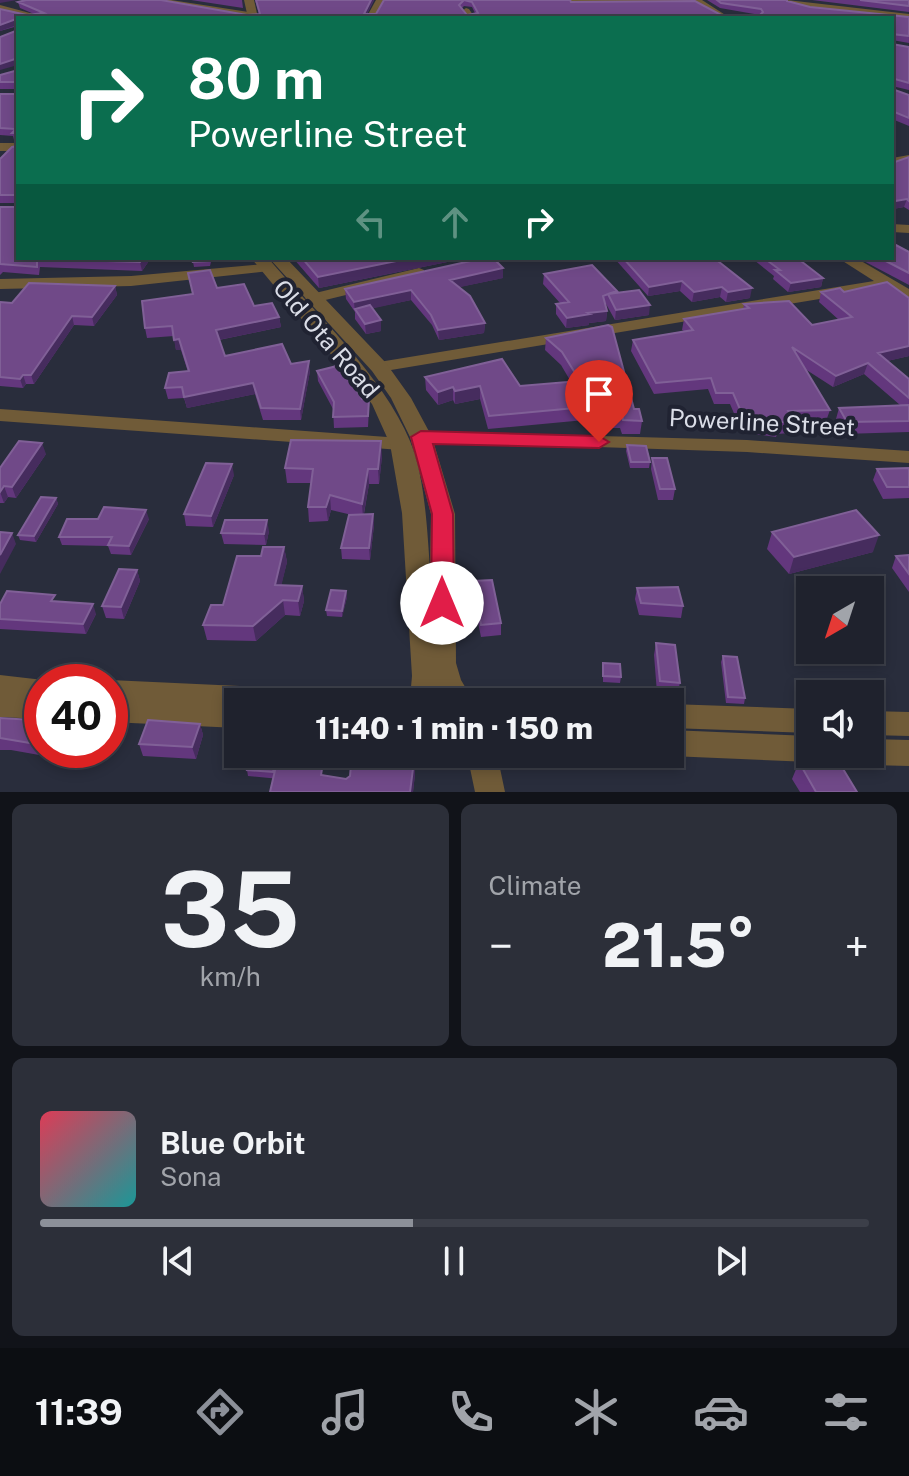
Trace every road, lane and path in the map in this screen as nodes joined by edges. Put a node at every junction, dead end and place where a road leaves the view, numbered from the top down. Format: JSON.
{"nodes":[{"id":1,"x":152,"y":0,"type":"edge"},
{"id":2,"x":249,"y":0,"type":"edge"},
{"id":3,"x":873,"y":0,"type":"edge"},
{"id":4,"x":570,"y":1,"type":"edge"},
{"id":5,"x":642,"y":1,"type":"edge"},
{"id":6,"x":696,"y":1,"type":"edge"},
{"id":7,"x":790,"y":2,"type":"edge"},
{"id":8,"x":21,"y":3,"type":"edge"},
{"id":9,"x":0,"y":8,"type":"edge"},
{"id":10,"x":653,"y":11,"type":"edge"},
{"id":11,"x":879,"y":12,"type":"junction"},
{"id":12,"x":252,"y":15,"type":"edge"},
{"id":13,"x":726,"y":15,"type":"edge"},
{"id":14,"x":30,"y":16,"type":"edge"},
{"id":15,"x":909,"y":17,"type":"edge"},
{"id":16,"x":848,"y":260,"type":"edge"},
{"id":17,"x":267,"y":261,"type":"edge"},
{"id":18,"x":437,"y":269,"type":"edge"},
{"id":19,"x":888,"y":283,"type":"junction"},
{"id":20,"x":0,"y":284,"type":"edge"},
{"id":21,"x":909,"y":295,"type":"edge"},
{"id":22,"x":313,"y":298,"type":"junction"},
{"id":23,"x":379,"y":367,"type":"junction"},
{"id":24,"x":0,"y":415,"type":"edge"},
{"id":25,"x":411,"y":440,"type":"junction"},
{"id":26,"x":909,"y":457,"type":"edge"},
{"id":27,"x":0,"y":687,"type":"edge"},
{"id":28,"x":24,"y":688,"type":"edge"},
{"id":29,"x":424,"y":688,"type":"edge"},
{"id":30,"x":451,"y":688,"type":"edge"},
{"id":31,"x":128,"y":693,"type":"edge"},
{"id":32,"x":224,"y":697,"type":"edge"},
{"id":33,"x":0,"y":705,"type":"edge"},
{"id":34,"x":24,"y":706,"type":"edge"},
{"id":35,"x":128,"y":711,"type":"edge"},
{"id":36,"x":224,"y":715,"type":"edge"},
{"id":37,"x":684,"y":716,"type":"edge"},
{"id":38,"x":796,"y":720,"type":"edge"},
{"id":39,"x":884,"y":723,"type":"edge"},
{"id":40,"x":909,"y":724,"type":"edge"},
{"id":41,"x":684,"y":744,"type":"edge"},
{"id":42,"x":796,"y":748,"type":"edge"},
{"id":43,"x":884,"y":752,"type":"edge"},
{"id":44,"x":909,"y":753,"type":"edge"},
{"id":45,"x":485,"y":768,"type":"edge"},
{"id":46,"x":490,"y":792,"type":"edge"}],
"edges":[{"from":1,"to":12,"type":"street"},
{"from":2,"to":12,"type":"street"},
{"from":3,"to":11,"type":"street"},
{"from":4,"to":5,"type":"street"},
{"from":5,"to":6,"type":"street"},
{"from":5,"to":10,"type":"street"},
{"from":6,"to":13,"type":"street"},
{"from":7,"to":11,"type":"street"},
{"from":8,"to":9,"type":"street"},
{"from":9,"to":14,"type":"street"},
{"from":11,"to":15,"type":"street"},
{"from":16,"to":19,"type":"street"},
{"from":17,"to":20,"type":"street"},
{"from":17,"to":22,"type":"street","name":"Old Ota Road"},
{"from":17,"to":25,"type":"street","name":"Old Ota Road"},
{"from":18,"to":22,"type":"street"},
{"from":19,"to":21,"type":"street"},
{"from":19,"to":23,"type":"street"},
{"from":22,"to":23,"type":"street","name":"Old Ota Road"},
{"from":23,"to":25,"type":"street","name":"Old Ota Road"},
{"from":24,"to":25,"type":"street","name":"Powerline Street"},
{"from":25,"to":26,"type":"street","name":"Powerline Street"},
{"from":25,"to":29,"type":"street","name":"Old Ota Road"},
{"from":25,"to":30,"type":"street","name":"Old Ota Road"},
{"from":27,"to":28,"type":"street"},
{"from":31,"to":32,"type":"street"},
{"from":33,"to":34,"type":"street"},
{"from":35,"to":36,"type":"street"},
{"from":37,"to":38,"type":"street"},
{"from":39,"to":40,"type":"street"},
{"from":41,"to":42,"type":"street"},
{"from":43,"to":44,"type":"street"},
{"from":45,"to":46,"type":"street"}]}
